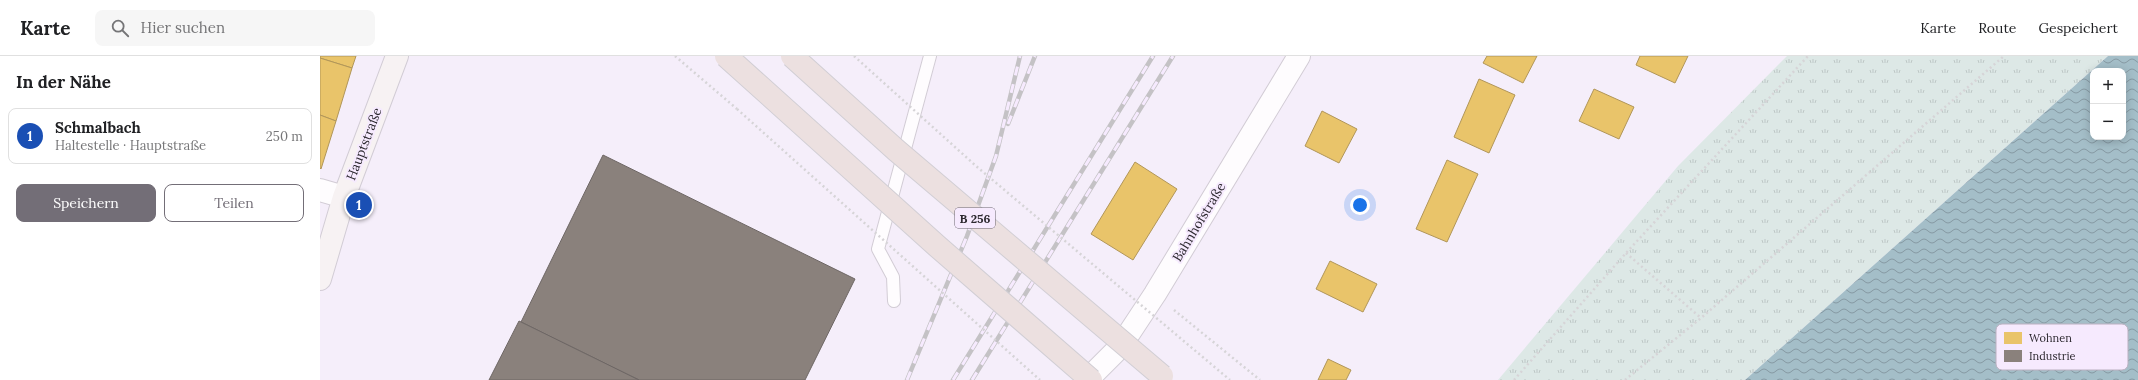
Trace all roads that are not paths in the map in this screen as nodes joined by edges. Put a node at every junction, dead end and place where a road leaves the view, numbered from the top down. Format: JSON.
{"nodes":[{"id":1,"x":397,"y":56,"type":"edge"},
{"id":2,"x":726,"y":56,"type":"edge"},
{"id":3,"x":792,"y":56,"type":"edge"},
{"id":4,"x":930,"y":56,"type":"edge"},
{"id":5,"x":1299,"y":56,"type":"edge"},
{"id":6,"x":320,"y":190,"type":"edge"},
{"id":7,"x":344,"y":197,"type":"junction"},
{"id":8,"x":320,"y":279,"type":"edge"},
{"id":9,"x":894,"y":300,"type":"dead end"},
{"id":10,"x":1162,"y":376,"type":"dead end"},
{"id":11,"x":1087,"y":380,"type":"edge"},
{"id":12,"x":1091,"y":380,"type":"edge"}],
"edges":[{"from":1,"to":7,"type":"main road","name":"Hauptstraße"},
{"from":2,"to":12,"type":"highway","bridge":true},
{"from":3,"to":10,"type":"highway","number":"B 256","bridge":true},
{"from":4,"to":9,"type":"lane"},
{"from":5,"to":11,"type":"street","name":"Bahnhofstraße"},
{"from":6,"to":7,"type":"street"},
{"from":7,"to":8,"type":"main road","name":"Hauptstraße"}]}
